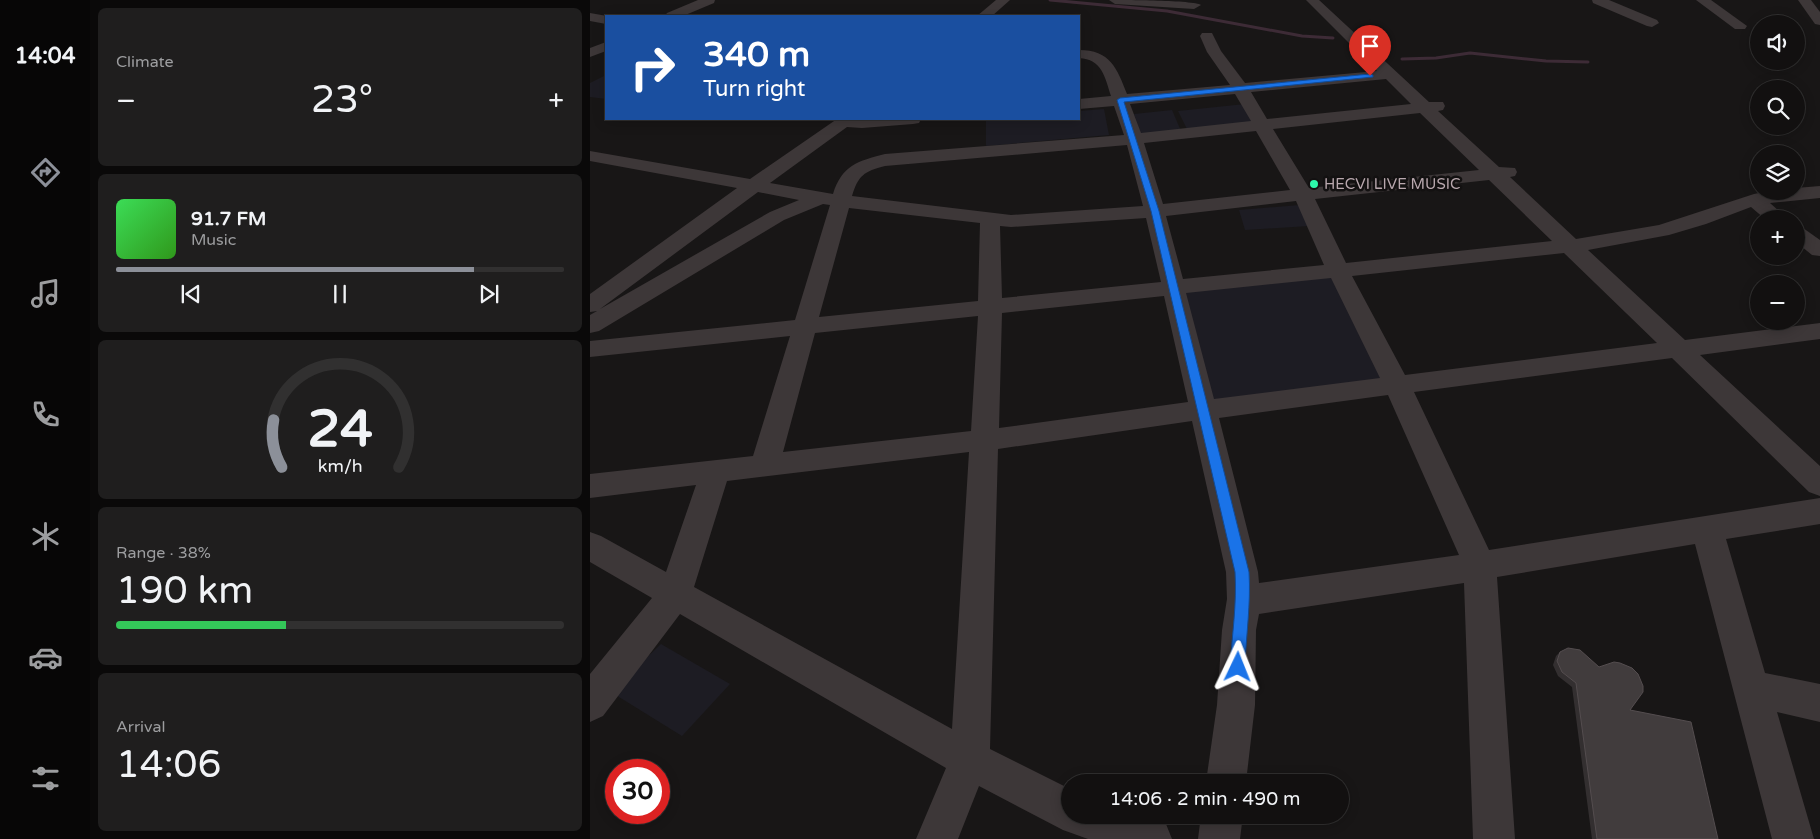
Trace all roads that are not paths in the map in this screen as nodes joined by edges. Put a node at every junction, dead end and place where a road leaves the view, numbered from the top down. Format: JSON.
{"nodes":[{"id":1,"x":709,"y":0,"type":"edge"},
{"id":2,"x":1004,"y":0,"type":"edge"},
{"id":3,"x":1115,"y":0,"type":"edge"},
{"id":4,"x":1312,"y":0,"type":"edge"},
{"id":5,"x":1324,"y":0,"type":"edge"},
{"id":6,"x":1599,"y":0,"type":"edge"},
{"id":7,"x":1604,"y":0,"type":"edge"},
{"id":8,"x":1702,"y":0,"type":"edge"},
{"id":9,"x":1804,"y":0,"type":"edge"},
{"id":10,"x":1199,"y":14,"type":"edge"},
{"id":11,"x":674,"y":15,"type":"edge"},
{"id":12,"x":985,"y":15,"type":"edge"},
{"id":13,"x":590,"y":17,"type":"edge"},
{"id":14,"x":605,"y":20,"type":"edge"},
{"id":15,"x":1820,"y":21,"type":"edge"},
{"id":16,"x":1652,"y":23,"type":"dead end"},
{"id":17,"x":1740,"y":26,"type":"dead end"},
{"id":18,"x":605,"y":46,"type":"edge"},
{"id":19,"x":590,"y":53,"type":"edge"},
{"id":20,"x":1080,"y":54,"type":"edge"},
{"id":21,"x":1389,"y":74,"type":"junction"},
{"id":22,"x":1240,"y":88,"type":"junction"},
{"id":23,"x":1120,"y":100,"type":"junction"},
{"id":24,"x":1080,"y":104,"type":"edge"},
{"id":25,"x":1430,"y":106,"type":"junction"},
{"id":26,"x":900,"y":120,"type":"edge"},
{"id":27,"x":846,"y":121,"type":"edge"},
{"id":28,"x":1261,"y":124,"type":"junction"},
{"id":29,"x":1134,"y":139,"type":"junction"},
{"id":30,"x":590,"y":156,"type":"edge"},
{"id":31,"x":1501,"y":172,"type":"junction"},
{"id":32,"x":754,"y":186,"type":"junction"},
{"id":33,"x":1820,"y":192,"type":"edge"},
{"id":34,"x":1805,"y":193,"type":"edge"},
{"id":35,"x":836,"y":195,"type":"junction"},
{"id":36,"x":1303,"y":195,"type":"junction"},
{"id":37,"x":1754,"y":200,"type":"joint"},
{"id":38,"x":1767,"y":210,"type":"edge"},
{"id":39,"x":1155,"y":211,"type":"junction"},
{"id":40,"x":990,"y":220,"type":"junction"},
{"id":41,"x":1805,"y":239,"type":"edge"},
{"id":42,"x":1578,"y":245,"type":"junction"},
{"id":43,"x":1820,"y":250,"type":"edge"},
{"id":44,"x":1338,"y":270,"type":"junction"},
{"id":45,"x":1172,"y":286,"type":"junction"},
{"id":46,"x":590,"y":305,"type":"edge"},
{"id":47,"x":990,"y":306,"type":"junction"},
{"id":48,"x":590,"y":325,"type":"edge"},
{"id":49,"x":804,"y":325,"type":"junction"},
{"id":50,"x":1820,"y":331,"type":"edge"},
{"id":51,"x":590,"y":349,"type":"edge"},
{"id":52,"x":1689,"y":349,"type":"junction"},
{"id":53,"x":1397,"y":386,"type":"junction"},
{"id":54,"x":1203,"y":410,"type":"junction"},
{"id":55,"x":985,"y":440,"type":"junction"},
{"id":56,"x":1820,"y":460,"type":"edge"},
{"id":57,"x":764,"y":467,"type":"junction"},
{"id":58,"x":715,"y":472,"type":"junction"},
{"id":59,"x":1820,"y":484,"type":"edge"},
{"id":60,"x":590,"y":486,"type":"edge"},
{"id":61,"x":1820,"y":511,"type":"edge"},
{"id":62,"x":1707,"y":530,"type":"junction"},
{"id":63,"x":590,"y":546,"type":"edge"},
{"id":64,"x":1480,"y":566,"type":"junction"},
{"id":65,"x":675,"y":594,"type":"junction"},
{"id":66,"x":1243,"y":601,"type":"junction"},
{"id":67,"x":1753,"y":689,"type":"junction"},
{"id":68,"x":590,"y":703,"type":"edge"},
{"id":69,"x":1820,"y":703,"type":"edge"},
{"id":70,"x":970,"y":760,"type":"junction"},
{"id":71,"x":1227,"y":774,"type":"edge"},
{"id":72,"x":1061,"y":806,"type":"edge"},
{"id":73,"x":1105,"y":824,"type":"edge"},
{"id":74,"x":1221,"y":824,"type":"edge"},
{"id":75,"x":937,"y":839,"type":"edge"},
{"id":76,"x":1151,"y":839,"type":"edge"},
{"id":77,"x":1219,"y":839,"type":"edge"},
{"id":78,"x":1494,"y":839,"type":"edge"},
{"id":79,"x":1793,"y":839,"type":"edge"}],
"edges":[{"from":1,"to":11,"type":"street"},
{"from":2,"to":12,"type":"street"},
{"from":3,"to":10,"type":"street"},
{"from":4,"to":21,"type":"street"},
{"from":5,"to":25,"type":"street"},
{"from":6,"to":7,"type":"street"},
{"from":6,"to":16,"type":"street"},
{"from":8,"to":17,"type":"street"},
{"from":9,"to":15,"type":"street"},
{"from":10,"to":22,"type":"street"},
{"from":13,"to":14,"type":"street"},
{"from":18,"to":19,"type":"street"},
{"from":20,"to":23,"type":"street"},
{"from":21,"to":22,"type":"street"},
{"from":21,"to":25,"type":"street"},
{"from":22,"to":23,"type":"street"},
{"from":22,"to":28,"type":"street"},
{"from":23,"to":24,"type":"street"},
{"from":23,"to":29,"type":"street"},
{"from":25,"to":28,"type":"street"},
{"from":25,"to":31,"type":"street"},
{"from":26,"to":27,"type":"street"},
{"from":27,"to":32,"type":"street"},
{"from":28,"to":29,"type":"street"},
{"from":28,"to":36,"type":"street"},
{"from":29,"to":35,"type":"street"},
{"from":29,"to":39,"type":"street"},
{"from":30,"to":32,"type":"street"},
{"from":31,"to":36,"type":"street"},
{"from":31,"to":42,"type":"street"},
{"from":32,"to":35,"type":"street"},
{"from":32,"to":46,"type":"street"},
{"from":33,"to":34,"type":"street"},
{"from":35,"to":40,"type":"street"},
{"from":35,"to":48,"type":"street"},
{"from":35,"to":49,"type":"street"},
{"from":36,"to":39,"type":"street"},
{"from":36,"to":44,"type":"street"},
{"from":37,"to":38,"type":"street"},
{"from":37,"to":42,"type":"street"},
{"from":39,"to":40,"type":"street"},
{"from":39,"to":45,"type":"street"},
{"from":40,"to":47,"type":"street"},
{"from":41,"to":43,"type":"street"},
{"from":42,"to":44,"type":"street"},
{"from":42,"to":52,"type":"street"},
{"from":44,"to":45,"type":"street"},
{"from":44,"to":53,"type":"street"},
{"from":45,"to":47,"type":"street"},
{"from":45,"to":54,"type":"street"},
{"from":47,"to":49,"type":"street"},
{"from":47,"to":55,"type":"street"},
{"from":49,"to":51,"type":"street"},
{"from":49,"to":57,"type":"street"},
{"from":50,"to":52,"type":"street"},
{"from":52,"to":53,"type":"street"},
{"from":52,"to":56,"type":"street"},
{"from":52,"to":59,"type":"street"},
{"from":53,"to":54,"type":"street"},
{"from":53,"to":64,"type":"street"},
{"from":54,"to":55,"type":"street"},
{"from":54,"to":66,"type":"street"},
{"from":55,"to":57,"type":"street"},
{"from":55,"to":70,"type":"street"},
{"from":57,"to":58,"type":"street"},
{"from":58,"to":60,"type":"street"},
{"from":58,"to":65,"type":"street"},
{"from":61,"to":62,"type":"street"},
{"from":62,"to":64,"type":"street"},
{"from":62,"to":67,"type":"street"},
{"from":63,"to":65,"type":"street"},
{"from":64,"to":66,"type":"street"},
{"from":64,"to":78,"type":"street"},
{"from":65,"to":68,"type":"street"},
{"from":65,"to":70,"type":"street"},
{"from":66,"to":71,"type":"street"},
{"from":67,"to":69,"type":"street"},
{"from":67,"to":79,"type":"street"},
{"from":70,"to":72,"type":"street"},
{"from":70,"to":75,"type":"street"},
{"from":73,"to":76,"type":"street"},
{"from":74,"to":77,"type":"street"}]}
